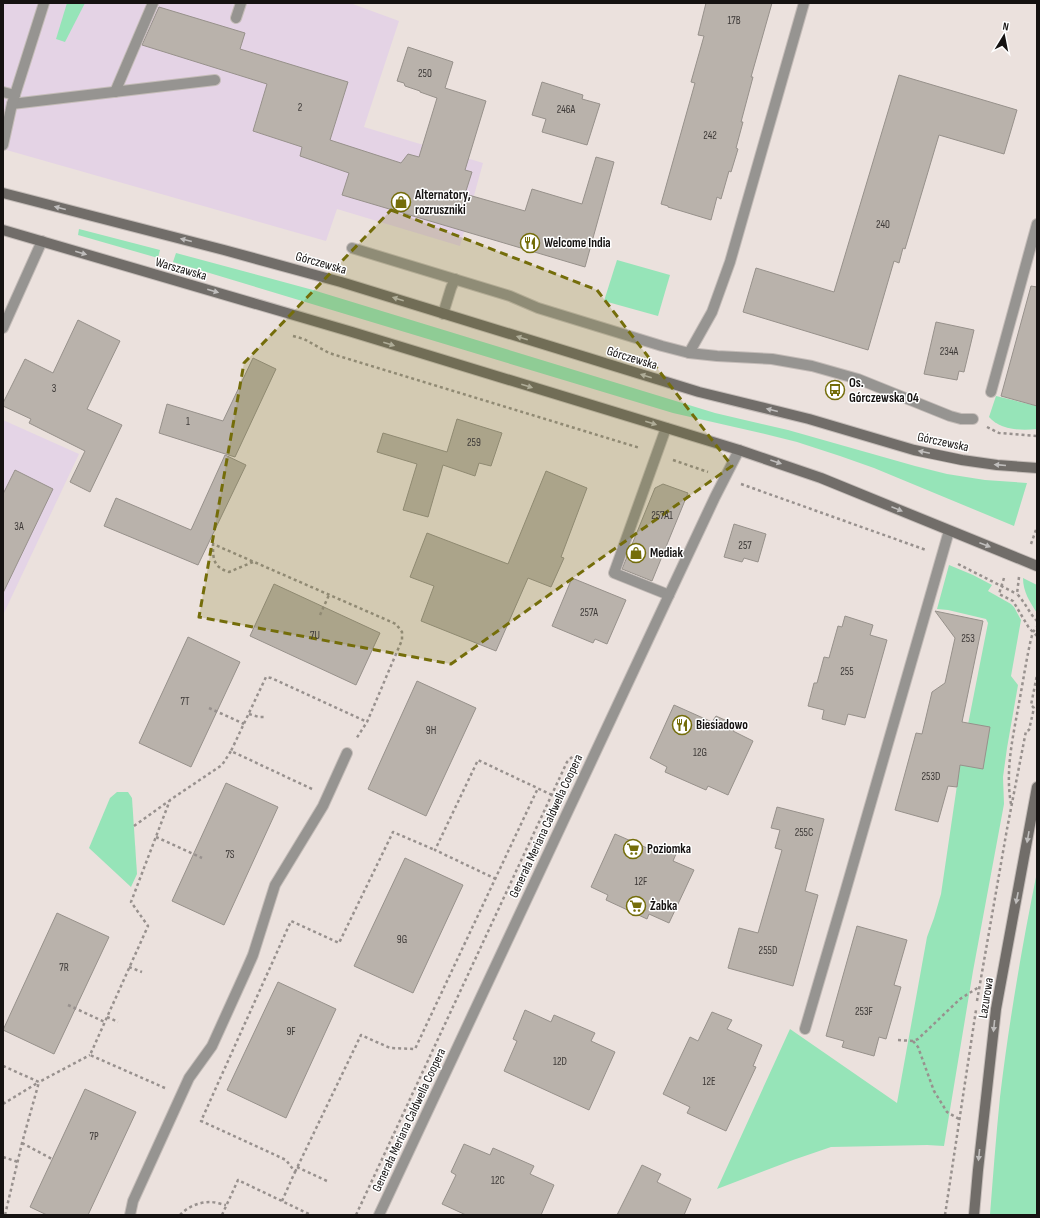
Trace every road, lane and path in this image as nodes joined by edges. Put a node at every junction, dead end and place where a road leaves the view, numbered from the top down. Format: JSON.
{"nodes":[{"id":1,"x":44,"y":3,"type":"edge"},
{"id":2,"x":153,"y":3,"type":"edge"},
{"id":3,"x":241,"y":3,"type":"edge"},
{"id":4,"x":804,"y":3,"type":"edge"},
{"id":5,"x":236,"y":18,"type":"dead end"},
{"id":6,"x":214,"y":80,"type":"dead end"},
{"id":7,"x":3,"y":92,"type":"edge"},
{"id":8,"x":115,"y":92,"type":"junction"},
{"id":9,"x":13,"y":100,"type":"junction"},
{"id":10,"x":3,"y":145,"type":"edge"},
{"id":11,"x":3,"y":192,"type":"edge"},
{"id":12,"x":1037,"y":224,"type":"edge"},
{"id":13,"x":3,"y":230,"type":"edge"},
{"id":14,"x":42,"y":241,"type":"junction"},
{"id":15,"x":352,"y":248,"type":"dead end"},
{"id":16,"x":455,"y":280,"type":"junction"},
{"id":17,"x":443,"y":314,"type":"junction"},
{"id":18,"x":3,"y":328,"type":"edge"},
{"id":19,"x":289,"y":334,"type":"dead end"},
{"id":20,"x":689,"y":353,"type":"junction"},
{"id":21,"x":990,"y":392,"type":"dead end"},
{"id":22,"x":973,"y":419,"type":"joint"},
{"id":23,"x":666,"y":428,"type":"junction"},
{"id":24,"x":1037,"y":436,"type":"edge"},
{"id":25,"x":739,"y":450,"type":"junction"},
{"id":26,"x":657,"y":454,"type":"junction"},
{"id":27,"x":1037,"y":468,"type":"edge"},
{"id":28,"x":724,"y":478,"type":"junction"},
{"id":29,"x":1037,"y":528,"type":"edge"},
{"id":30,"x":949,"y":531,"type":"junction"},
{"id":31,"x":1035,"y":534,"type":"dead end"},
{"id":32,"x":942,"y":556,"type":"junction"},
{"id":33,"x":253,"y":562,"type":"junction"},
{"id":34,"x":1037,"y":566,"type":"edge"},
{"id":35,"x":1019,"y":573,"type":"dead end"},
{"id":36,"x":1004,"y":578,"type":"dead end"},
{"id":37,"x":1002,"y":586,"type":"junction"},
{"id":38,"x":1016,"y":594,"type":"junction"},
{"id":39,"x":329,"y":595,"type":"junction"},
{"id":40,"x":669,"y":595,"type":"junction"},
{"id":41,"x":320,"y":615,"type":"dead end"},
{"id":42,"x":1037,"y":621,"type":"edge"},
{"id":43,"x":1037,"y":627,"type":"edge"},
{"id":44,"x":1033,"y":632,"type":"junction"},
{"id":45,"x":1037,"y":636,"type":"edge"},
{"id":46,"x":1037,"y":676,"type":"edge"},
{"id":47,"x":208,"y":708,"type":"dead end"},
{"id":48,"x":249,"y":714,"type":"junction"},
{"id":49,"x":266,"y":717,"type":"dead end"},
{"id":50,"x":367,"y":722,"type":"junction"},
{"id":51,"x":244,"y":724,"type":"junction"},
{"id":52,"x":231,"y":751,"type":"junction"},
{"id":53,"x":346,"y":753,"type":"joint"},
{"id":54,"x":1037,"y":787,"type":"edge"},
{"id":55,"x":538,"y":788,"type":"junction"},
{"id":56,"x":552,"y":795,"type":"dead end"},
{"id":57,"x":328,"y":796,"type":"junction"},
{"id":58,"x":170,"y":800,"type":"junction"},
{"id":59,"x":134,"y":826,"type":"dead end"},
{"id":60,"x":156,"y":837,"type":"junction"},
{"id":61,"x":435,"y":850,"type":"junction"},
{"id":62,"x":202,"y":858,"type":"dead end"},
{"id":63,"x":496,"y":879,"type":"junction"},
{"id":64,"x":130,"y":967,"type":"junction"},
{"id":65,"x":142,"y":972,"type":"dead end"},
{"id":66,"x":979,"y":987,"type":"dead end"},
{"id":67,"x":68,"y":1005,"type":"dead end"},
{"id":68,"x":107,"y":1017,"type":"junction"},
{"id":69,"x":105,"y":1022,"type":"junction"},
{"id":70,"x":118,"y":1022,"type":"dead end"},
{"id":71,"x":805,"y":1029,"type":"dead end"},
{"id":72,"x":898,"y":1040,"type":"dead end"},
{"id":73,"x":913,"y":1041,"type":"junction"},
{"id":74,"x":90,"y":1055,"type":"junction"},
{"id":75,"x":3,"y":1066,"type":"edge"},
{"id":76,"x":39,"y":1082,"type":"junction"},
{"id":77,"x":181,"y":1096,"type":"junction"},
{"id":78,"x":3,"y":1104,"type":"edge"},
{"id":79,"x":959,"y":1120,"type":"dead end"},
{"id":80,"x":22,"y":1143,"type":"junction"},
{"id":81,"x":3,"y":1156,"type":"edge"},
{"id":82,"x":52,"y":1159,"type":"dead end"},
{"id":83,"x":18,"y":1162,"type":"junction"},
{"id":84,"x":297,"y":1167,"type":"junction"},
{"id":85,"x":295,"y":1172,"type":"junction"},
{"id":86,"x":330,"y":1182,"type":"dead end"},
{"id":87,"x":282,"y":1201,"type":"junction"},
{"id":88,"x":226,"y":1205,"type":"junction"},
{"id":89,"x":5,"y":1215,"type":"edge"},
{"id":90,"x":130,"y":1215,"type":"edge"},
{"id":91,"x":180,"y":1215,"type":"edge"},
{"id":92,"x":222,"y":1215,"type":"edge"},
{"id":93,"x":311,"y":1215,"type":"edge"},
{"id":94,"x":379,"y":1215,"type":"edge"},
{"id":95,"x":974,"y":1215,"type":"edge"}],
"edges":[{"from":1,"to":9,"type":"street"},
{"from":2,"to":8,"type":"street"},
{"from":3,"to":5,"type":"street"},
{"from":4,"to":20,"type":"street"},
{"from":6,"to":8,"type":"street"},
{"from":7,"to":9,"type":"street"},
{"from":8,"to":9,"type":"street"},
{"from":9,"to":10,"type":"street"},
{"from":17,"to":11,"type":"main road","name":"Górczewska","one_way":true},
{"from":12,"to":21,"type":"street"},
{"from":13,"to":14,"type":"main road","name":"Warszawska"},
{"from":14,"to":18,"type":"street"},
{"from":14,"to":23,"type":"main road","name":"Warszawska","one_way":true},
{"from":15,"to":16,"type":"street"},
{"from":16,"to":17,"type":"street"},
{"from":16,"to":20,"type":"street"},
{"from":27,"to":17,"type":"main road","name":"Górczewska","one_way":true},
{"from":19,"to":26,"type":"path"},
{"from":20,"to":22,"type":"street"},
{"from":22,"to":24,"type":"path"},
{"from":23,"to":25,"type":"main road"},
{"from":23,"to":26,"type":"street"},
{"from":25,"to":28,"type":"street","name":"Generała Meriana Caldwella Coopera"},
{"from":25,"to":30,"type":"main road","one_way":true},
{"from":26,"to":28,"type":"path"},
{"from":26,"to":40,"type":"street"},
{"from":28,"to":32,"type":"path"},
{"from":28,"to":40,"type":"street","name":"Generała Meriana Caldwella Coopera"},
{"from":29,"to":31,"type":"path"},
{"from":30,"to":32,"type":"street"},
{"from":30,"to":34,"type":"main road","one_way":true},
{"from":32,"to":37,"type":"path"},
{"from":32,"to":71,"type":"street"},
{"from":33,"to":33,"type":"path"},
{"from":33,"to":39,"type":"path"},
{"from":35,"to":38,"type":"path"},
{"from":36,"to":37,"type":"path"},
{"from":37,"to":38,"type":"path"},
{"from":37,"to":44,"type":"path"},
{"from":38,"to":42,"type":"path"},
{"from":39,"to":41,"type":"path"},
{"from":39,"to":50,"type":"path"},
{"from":40,"to":94,"type":"street","name":"Generała Meriana Caldwella Coopera"},
{"from":43,"to":44,"type":"path"},
{"from":44,"to":45,"type":"path"},
{"from":44,"to":46,"type":"path"},
{"from":47,"to":51,"type":"path"},
{"from":48,"to":49,"type":"path"},
{"from":48,"to":50,"type":"path"},
{"from":48,"to":51,"type":"path"},
{"from":50,"to":53,"type":"path"},
{"from":51,"to":52,"type":"path"},
{"from":52,"to":57,"type":"path"},
{"from":52,"to":58,"type":"path"},
{"from":53,"to":57,"type":"street"},
{"from":54,"to":95,"type":"main road","name":"Lazurowa","one_way":true},
{"from":55,"to":56,"type":"path"},
{"from":55,"to":61,"type":"path"},
{"from":55,"to":63,"type":"path"},
{"from":57,"to":77,"type":"street"},
{"from":58,"to":59,"type":"path"},
{"from":58,"to":60,"type":"path"},
{"from":60,"to":62,"type":"path"},
{"from":60,"to":64,"type":"path"},
{"from":61,"to":63,"type":"path"},
{"from":61,"to":85,"type":"path"},
{"from":63,"to":84,"type":"path"},
{"from":64,"to":65,"type":"path"},
{"from":64,"to":68,"type":"path"},
{"from":66,"to":73,"type":"path"},
{"from":67,"to":69,"type":"path"},
{"from":68,"to":69,"type":"path"},
{"from":68,"to":70,"type":"path"},
{"from":69,"to":74,"type":"path"},
{"from":72,"to":73,"type":"path"},
{"from":73,"to":79,"type":"path"},
{"from":74,"to":76,"type":"path"},
{"from":74,"to":77,"type":"path"},
{"from":75,"to":76,"type":"path"},
{"from":76,"to":78,"type":"path"},
{"from":76,"to":80,"type":"path"},
{"from":77,"to":90,"type":"street"},
{"from":80,"to":82,"type":"path"},
{"from":80,"to":83,"type":"path"},
{"from":81,"to":83,"type":"path"},
{"from":83,"to":89,"type":"path"},
{"from":84,"to":85,"type":"path"},
{"from":84,"to":86,"type":"path"},
{"from":85,"to":87,"type":"path"},
{"from":87,"to":88,"type":"path"},
{"from":87,"to":93,"type":"path"},
{"from":88,"to":91,"type":"path"},
{"from":88,"to":92,"type":"path"}]}
